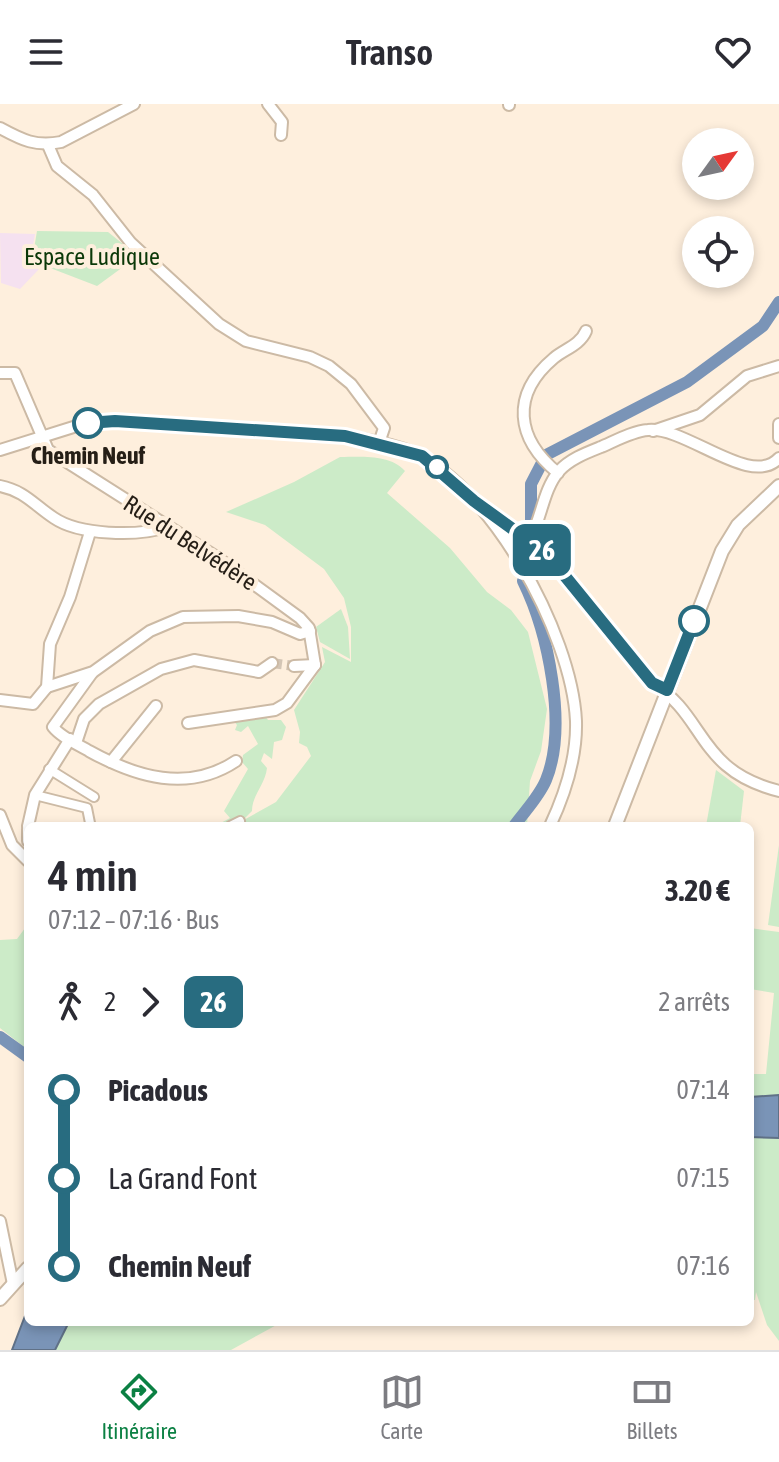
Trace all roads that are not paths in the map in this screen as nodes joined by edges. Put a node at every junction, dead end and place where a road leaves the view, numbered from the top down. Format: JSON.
{"nodes":[{"id":1,"x":134,"y":104,"type":"edge"},
{"id":2,"x":268,"y":104,"type":"edge"},
{"id":3,"x":0,"y":128,"type":"edge"},
{"id":4,"x":281,"y":135,"type":"dead end"},
{"id":5,"x":48,"y":145,"type":"junction"},
{"id":6,"x":586,"y":331,"type":"dead end"},
{"id":7,"x":779,"y":366,"type":"edge"},
{"id":8,"x":0,"y":373,"type":"edge"},
{"id":9,"x":779,"y":424,"type":"edge"},
{"id":10,"x":653,"y":431,"type":"junction"},
{"id":11,"x":40,"y":437,"type":"junction"},
{"id":12,"x":779,"y":438,"type":"edge"},
{"id":13,"x":379,"y":443,"type":"junction"},
{"id":14,"x":0,"y":450,"type":"edge"},
{"id":15,"x":779,"y":458,"type":"edge"},
{"id":16,"x":558,"y":473,"type":"junction"},
{"id":17,"x":0,"y":486,"type":"edge"},
{"id":18,"x":779,"y":486,"type":"edge"},
{"id":19,"x":474,"y":501,"type":"junction"},
{"id":20,"x":166,"y":527,"type":"junction"},
{"id":21,"x":90,"y":532,"type":"junction"},
{"id":22,"x":530,"y":539,"type":"junction"},
{"id":23,"x":310,"y":631,"type":"junction"},
{"id":24,"x":272,"y":663,"type":"tunnel mouth"},
{"id":25,"x":315,"y":665,"type":"junction"},
{"id":26,"x":294,"y":666,"type":"tunnel mouth"},
{"id":27,"x":93,"y":672,"type":"junction"},
{"id":28,"x":47,"y":687,"type":"junction"},
{"id":29,"x":667,"y":690,"type":"junction"},
{"id":30,"x":0,"y":700,"type":"edge"},
{"id":31,"x":156,"y":706,"type":"dead end"},
{"id":32,"x":188,"y":723,"type":"dead end"},
{"id":33,"x":73,"y":741,"type":"junction"},
{"id":34,"x":236,"y":761,"type":"dead end"},
{"id":35,"x":111,"y":762,"type":"junction"},
{"id":36,"x":49,"y":769,"type":"junction"},
{"id":37,"x":779,"y":791,"type":"edge"},
{"id":38,"x":35,"y":795,"type":"junction"},
{"id":39,"x":94,"y":797,"type":"dead end"},
{"id":40,"x":0,"y":815,"type":"edge"},
{"id":41,"x":29,"y":822,"type":"edge"},
{"id":42,"x":90,"y":822,"type":"edge"},
{"id":43,"x":552,"y":822,"type":"edge"},
{"id":44,"x":617,"y":822,"type":"edge"},
{"id":45,"x":24,"y":857,"type":"edge"},
{"id":46,"x":0,"y":1221,"type":"edge"},
{"id":47,"x":24,"y":1272,"type":"edge"},
{"id":48,"x":13,"y":1284,"type":"junction"},
{"id":49,"x":0,"y":1299,"type":"edge"}],
"edges":[{"from":1,"to":5,"type":"street"},
{"from":2,"to":4,"type":"street"},
{"from":3,"to":5,"type":"street"},
{"from":5,"to":13,"type":"street"},
{"from":6,"to":16,"type":"street"},
{"from":7,"to":10,"type":"street"},
{"from":8,"to":11,"type":"street"},
{"from":9,"to":12,"type":"street"},
{"from":10,"to":15,"type":"street"},
{"from":10,"to":16,"type":"street"},
{"from":11,"to":13,"type":"street"},
{"from":11,"to":14,"type":"street"},
{"from":11,"to":20,"type":"street","name":"Rue du Belvédère"},
{"from":13,"to":19,"type":"street"},
{"from":16,"to":22,"type":"street"},
{"from":17,"to":21,"type":"street"},
{"from":18,"to":29,"type":"street"},
{"from":19,"to":22,"type":"street"},
{"from":19,"to":43,"type":"street"},
{"from":20,"to":21,"type":"street"},
{"from":20,"to":23,"type":"street","name":"Rue du Belvédère"},
{"from":21,"to":28,"type":"street"},
{"from":22,"to":29,"type":"street"},
{"from":23,"to":25,"type":"street"},
{"from":23,"to":27,"type":"street"},
{"from":24,"to":33,"type":"street"},
{"from":25,"to":26,"type":"street"},
{"from":25,"to":32,"type":"street"},
{"from":27,"to":28,"type":"street"},
{"from":27,"to":33,"type":"street"},
{"from":28,"to":30,"type":"street"},
{"from":29,"to":37,"type":"street"},
{"from":29,"to":44,"type":"street"},
{"from":31,"to":35,"type":"street"},
{"from":33,"to":35,"type":"street"},
{"from":33,"to":36,"type":"street"},
{"from":34,"to":35,"type":"street"},
{"from":36,"to":38,"type":"street"},
{"from":36,"to":39,"type":"street"},
{"from":38,"to":41,"type":"street"},
{"from":38,"to":42,"type":"street"},
{"from":40,"to":45,"type":"street"},
{"from":46,"to":48,"type":"street"},
{"from":47,"to":48,"type":"street"},
{"from":48,"to":49,"type":"street"}]}
